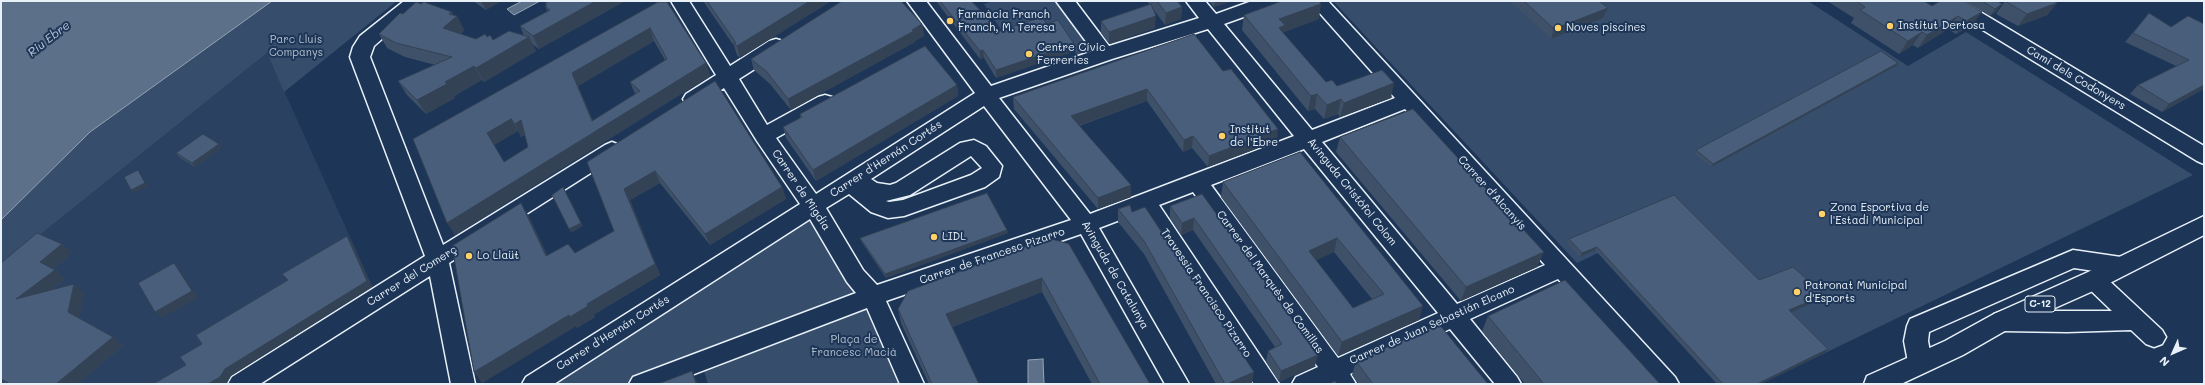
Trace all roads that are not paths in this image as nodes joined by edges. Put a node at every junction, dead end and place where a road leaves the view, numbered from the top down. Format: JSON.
{"nodes":[{"id":1,"x":416,"y":1,"type":"edge"},
{"id":2,"x":680,"y":1,"type":"edge"},
{"id":3,"x":916,"y":1,"type":"edge"},
{"id":4,"x":1065,"y":1,"type":"edge"},
{"id":5,"x":1195,"y":1,"type":"edge"},
{"id":6,"x":1271,"y":1,"type":"edge"},
{"id":7,"x":1318,"y":1,"type":"edge"},
{"id":8,"x":1948,"y":1,"type":"edge"},
{"id":9,"x":1211,"y":22,"type":"junction"},
{"id":10,"x":794,"y":35,"type":"edge"},
{"id":11,"x":1105,"y":54,"type":"junction"},
{"id":12,"x":726,"y":78,"type":"junction"},
{"id":13,"x":840,"y":94,"type":"edge"},
{"id":14,"x":987,"y":96,"type":"junction"},
{"id":15,"x":1409,"y":100,"type":"junction"},
{"id":16,"x":679,"y":108,"type":"edge"},
{"id":17,"x":764,"y":136,"type":"junction"},
{"id":18,"x":1307,"y":138,"type":"junction"},
{"id":19,"x":626,"y":142,"type":"edge"},
{"id":20,"x":2204,"y":156,"type":"edge"},
{"id":21,"x":854,"y":181,"type":"junction"},
{"id":22,"x":1198,"y":181,"type":"junction"},
{"id":23,"x":1146,"y":202,"type":"junction"},
{"id":24,"x":813,"y":206,"type":"junction"},
{"id":25,"x":1086,"y":224,"type":"junction"},
{"id":26,"x":2204,"y":225,"type":"edge"},
{"id":27,"x":438,"y":261,"type":"junction"},
{"id":28,"x":2121,"y":266,"type":"junction"},
{"id":29,"x":1561,"y":268,"type":"junction"},
{"id":30,"x":2094,"y":280,"type":"junction"},
{"id":31,"x":873,"y":296,"type":"junction"},
{"id":32,"x":1453,"y":316,"type":"junction"},
{"id":33,"x":2136,"y":320,"type":"junction"},
{"id":34,"x":2002,"y":321,"type":"junction"},
{"id":35,"x":2154,"y":337,"type":"dead end"},
{"id":36,"x":1920,"y":362,"type":"junction"},
{"id":37,"x":1339,"y":377,"type":"edge"},
{"id":38,"x":240,"y":384,"type":"edge"},
{"id":39,"x":463,"y":384,"type":"edge"},
{"id":40,"x":534,"y":384,"type":"edge"},
{"id":41,"x":641,"y":384,"type":"edge"},
{"id":42,"x":912,"y":384,"type":"edge"},
{"id":43,"x":1177,"y":384,"type":"edge"},
{"id":44,"x":1267,"y":384,"type":"edge"},
{"id":45,"x":1304,"y":384,"type":"edge"},
{"id":46,"x":1509,"y":384,"type":"edge"},
{"id":47,"x":1667,"y":384,"type":"edge"},
{"id":48,"x":1876,"y":384,"type":"edge"}],
"edges":[{"from":1,"to":27,"type":"street"},
{"from":2,"to":12,"type":"street","name":"Carrer de Migdia"},
{"from":3,"to":14,"type":"street","name":"Avinguda de Catalunya"},
{"from":4,"to":11,"type":"street"},
{"from":5,"to":9,"type":"street","name":"Avinguda Cristòfol Colom"},
{"from":6,"to":9,"type":"street","name":"Carrer d'Hernán Cortés"},
{"from":7,"to":15,"type":"street","name":"Carrer d'Alcanyís"},
{"from":8,"to":20,"type":"street","name":"Camí dels Codonyers"},
{"from":9,"to":11,"type":"street","name":"Carrer d'Hernán Cortés"},
{"from":9,"to":18,"type":"street","name":"Avinguda Cristòfol Colom"},
{"from":10,"to":12,"type":"street"},
{"from":11,"to":14,"type":"street","name":"Carrer d'Hernán Cortés"},
{"from":12,"to":16,"type":"street"},
{"from":12,"to":17,"type":"street","name":"Carrer de Migdia"},
{"from":13,"to":17,"type":"street"},
{"from":14,"to":21,"type":"street","name":"Carrer d'Hernán Cortés"},
{"from":14,"to":25,"type":"street","name":"Avinguda de Catalunya"},
{"from":15,"to":18,"type":"street","name":"Carrer de Francesc Pizarro"},
{"from":15,"to":29,"type":"street","name":"Carrer d'Alcanyís"},
{"from":17,"to":24,"type":"street","name":"Carrer de Migdia"},
{"from":18,"to":22,"type":"street","name":"Carrer de Francesc Pizarro"},
{"from":18,"to":32,"type":"street","name":"Avinguda Cristòfol Colom"},
{"from":19,"to":27,"type":"street","name":"Carrer del Comerç"},
{"from":21,"to":21,"type":"street"},
{"from":21,"to":24,"type":"street","name":"Carrer d'Hernán Cortés"},
{"from":22,"to":23,"type":"street","name":"Carrer de Francesc Pizarro"},
{"from":22,"to":37,"type":"street","name":"Carrer del Marquès de Comillas"},
{"from":23,"to":25,"type":"street","name":"Carrer de Francesc Pizarro"},
{"from":23,"to":44,"type":"street","name":"Travessia Francisco Pizarro"},
{"from":24,"to":31,"type":"street","name":"Carrer de Migdia"},
{"from":24,"to":40,"type":"street","name":"Carrer d'Hernán Cortés"},
{"from":25,"to":31,"type":"street","name":"Carrer de Francesc Pizarro"},
{"from":25,"to":43,"type":"street","name":"Avinguda de Catalunya"},
{"from":26,"to":28,"type":"main road","number":"C-12"},
{"from":27,"to":38,"type":"street","name":"Carrer del Comerç"},
{"from":27,"to":39,"type":"street"},
{"from":28,"to":30,"type":"main road","number":"C-12"},
{"from":28,"to":36,"type":"street"},
{"from":29,"to":32,"type":"street","name":"Carrer de Juan Sebastián Elcano"},
{"from":29,"to":47,"type":"street","name":"Carrer d'Alcanyís"},
{"from":30,"to":33,"type":"street"},
{"from":30,"to":34,"type":"main road","number":"C-12"},
{"from":31,"to":41,"type":"street","name":"Carrer de Francesc Pizarro"},
{"from":31,"to":42,"type":"street","name":"Carrer de Migdia"},
{"from":32,"to":37,"type":"street","name":"Carrer de Juan Sebastián Elcano"},
{"from":32,"to":46,"type":"street","name":"Avinguda Cristòfol Colom"},
{"from":33,"to":34,"type":"street"},
{"from":33,"to":35,"type":"street"},
{"from":34,"to":36,"type":"main road","number":"C-12"},
{"from":36,"to":48,"type":"main road","number":"C-12"},
{"from":37,"to":45,"type":"street","name":"Carrer de Juan Sebastián Elcano"}]}
